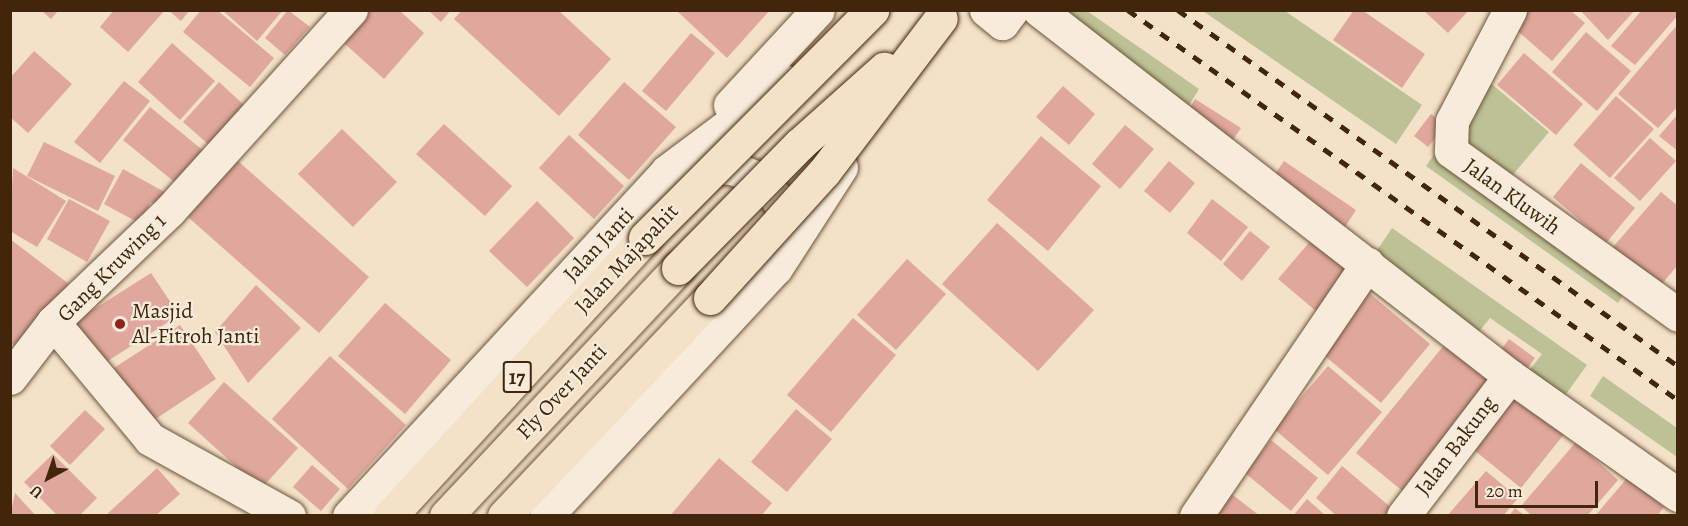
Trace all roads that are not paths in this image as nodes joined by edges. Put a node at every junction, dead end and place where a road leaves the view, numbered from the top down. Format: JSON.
{"nodes":[{"id":1,"x":351,"y":10,"type":"edge"},
{"id":2,"x":818,"y":10,"type":"edge"},
{"id":3,"x":872,"y":10,"type":"edge"},
{"id":4,"x":881,"y":10,"type":"edge"},
{"id":5,"x":986,"y":10,"type":"edge"},
{"id":6,"x":1012,"y":10,"type":"edge"},
{"id":7,"x":1039,"y":10,"type":"edge"},
{"id":8,"x":1510,"y":10,"type":"edge"},
{"id":9,"x":944,"y":13,"type":"edge"},
{"id":10,"x":667,"y":171,"type":"junction"},
{"id":11,"x":1366,"y":264,"type":"junction"},
{"id":12,"x":678,"y":268,"type":"joint"},
{"id":13,"x":776,"y":268,"type":"junction"},
{"id":14,"x":1675,"y":310,"type":"edge"},
{"id":15,"x":53,"y":322,"type":"junction"},
{"id":16,"x":1510,"y":376,"type":"junction"},
{"id":17,"x":10,"y":378,"type":"edge"},
{"id":18,"x":1677,"y":495,"type":"edge"},
{"id":19,"x":288,"y":516,"type":"edge"},
{"id":20,"x":349,"y":516,"type":"edge"},
{"id":21,"x":390,"y":516,"type":"edge"},
{"id":22,"x":446,"y":516,"type":"edge"},
{"id":23,"x":504,"y":516,"type":"edge"},
{"id":24,"x":546,"y":516,"type":"edge"},
{"id":25,"x":1196,"y":516,"type":"edge"},
{"id":26,"x":1403,"y":516,"type":"edge"}],
"edges":[{"from":1,"to":15,"type":"street","name":"Gang Kruwing 1"},
{"from":2,"to":10,"type":"street"},
{"from":3,"to":21,"type":"highway","name":"Jalan Majapahit","number":"17","bridge":true},
{"from":4,"to":10,"type":"street","name":"Jalan Janti"},
{"from":5,"to":6,"type":"street"},
{"from":7,"to":11,"type":"street"},
{"from":8,"to":14,"type":"street","name":"Jalan Kluwih"},
{"from":9,"to":12,"type":"highway","name":"Jalan Majapahit","number":"17","bridge":true},
{"from":9,"to":13,"type":"street"},
{"from":9,"to":23,"type":"highway","bridge":true},
{"from":10,"to":13,"type":"street"},
{"from":10,"to":20,"type":"street","name":"Jalan Janti"},
{"from":11,"to":16,"type":"street"},
{"from":11,"to":25,"type":"street"},
{"from":12,"to":22,"type":"highway","name":"Fly Over Janti","number":"17"},
{"from":13,"to":24,"type":"street"},
{"from":15,"to":17,"type":"street"},
{"from":15,"to":19,"type":"street","name":"Gang Kruwing 1"},
{"from":16,"to":18,"type":"street"},
{"from":16,"to":26,"type":"street","name":"Jalan Bakung"}]}
